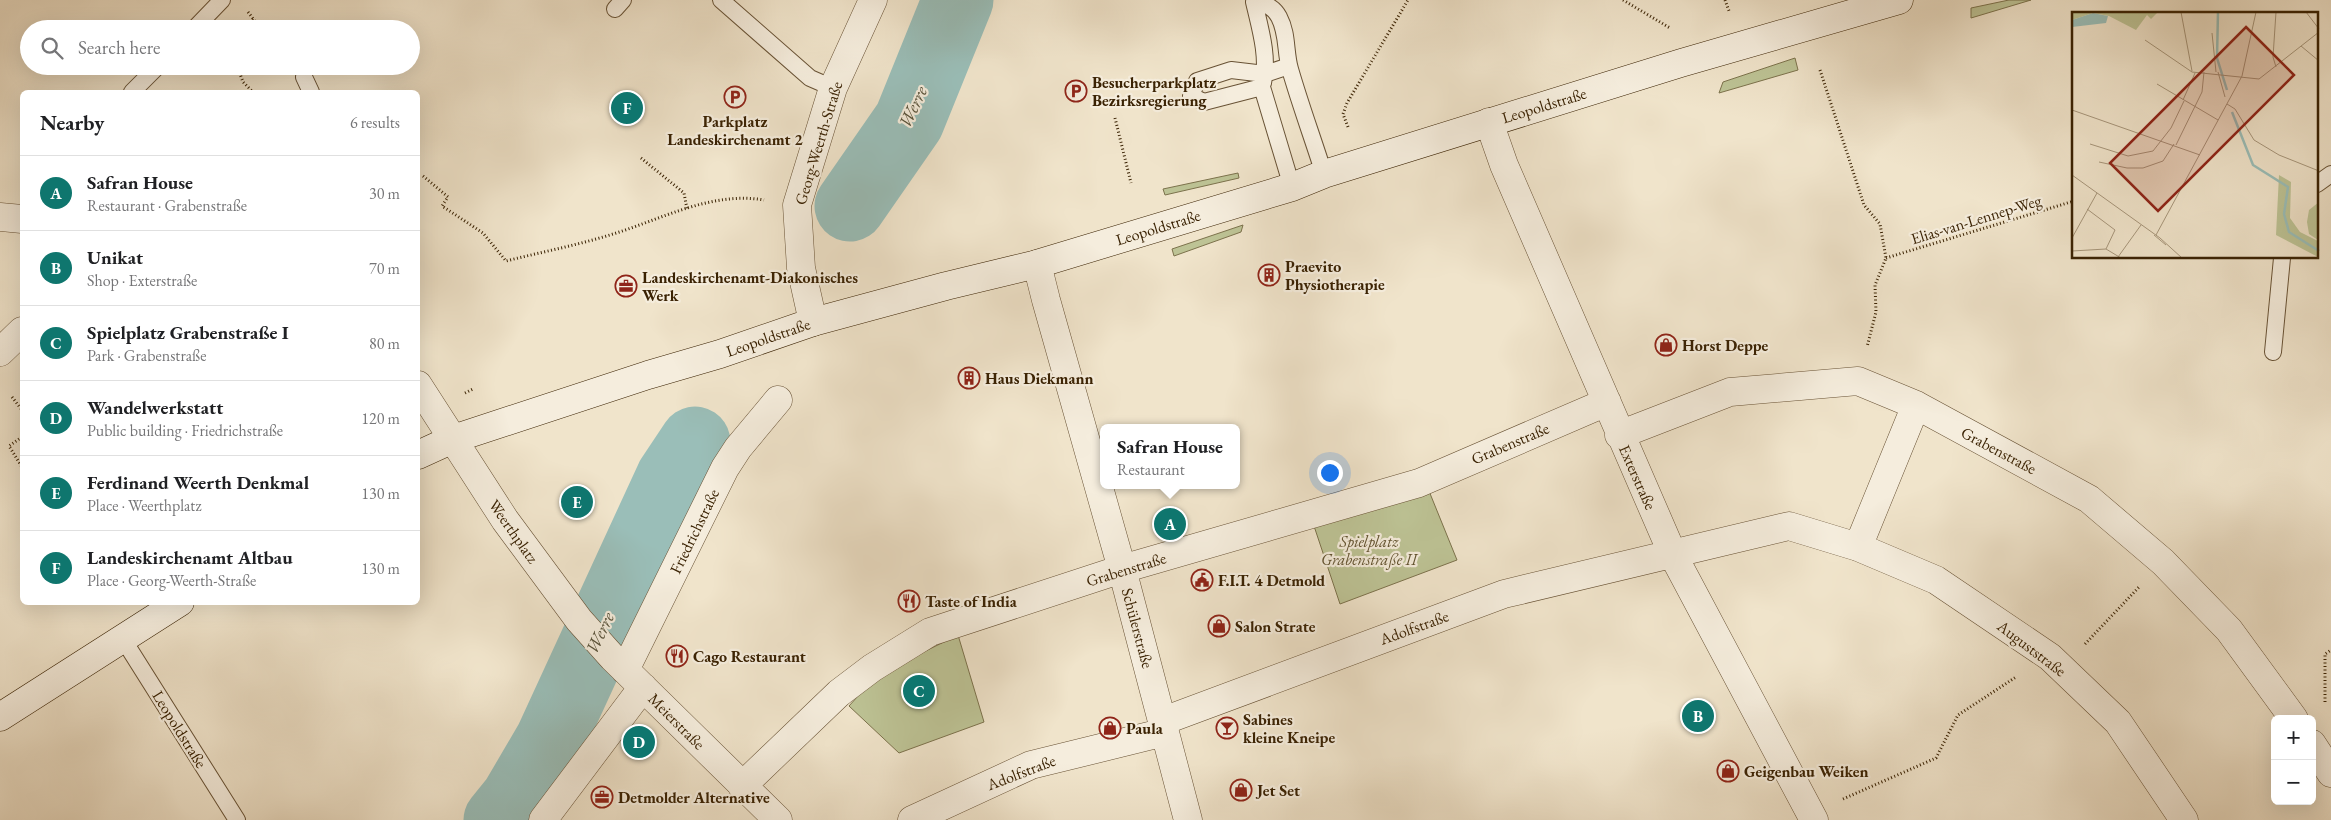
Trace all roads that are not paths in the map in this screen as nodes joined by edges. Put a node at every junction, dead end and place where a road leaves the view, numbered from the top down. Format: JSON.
{"nodes":[{"id":1,"x":222,"y":0,"type":"edge"},
{"id":2,"x":721,"y":0,"type":"edge"},
{"id":3,"x":873,"y":0,"type":"edge"},
{"id":4,"x":1899,"y":0,"type":"edge"},
{"id":5,"x":203,"y":20,"type":"edge"},
{"id":6,"x":1289,"y":66,"type":"junction"},
{"id":7,"x":149,"y":75,"type":"edge"},
{"id":8,"x":304,"y":78,"type":"dead end"},
{"id":9,"x":1264,"y":81,"type":"junction"},
{"id":10,"x":833,"y":88,"type":"junction"},
{"id":11,"x":134,"y":90,"type":"edge"},
{"id":12,"x":310,"y":90,"type":"edge"},
{"id":13,"x":1489,"y":122,"type":"junction"},
{"id":14,"x":1324,"y":174,"type":"junction"},
{"id":15,"x":2331,"y":174,"type":"edge"},
{"id":16,"x":2318,"y":183,"type":"edge"},
{"id":17,"x":1292,"y":186,"type":"junction"},
{"id":18,"x":0,"y":217,"type":"edge"},
{"id":19,"x":20,"y":219,"type":"edge"},
{"id":20,"x":2282,"y":259,"type":"edge"},
{"id":21,"x":1038,"y":264,"type":"junction"},
{"id":22,"x":813,"y":322,"type":"junction"},
{"id":23,"x":20,"y":333,"type":"edge"},
{"id":24,"x":0,"y":352,"type":"edge"},
{"id":25,"x":2273,"y":352,"type":"dead end"},
{"id":26,"x":420,"y":388,"type":"edge"},
{"id":27,"x":778,"y":400,"type":"dead end"},
{"id":28,"x":1607,"y":402,"type":"junction"},
{"id":29,"x":1916,"y":405,"type":"junction"},
{"id":30,"x":1619,"y":435,"type":"junction"},
{"id":31,"x":453,"y":439,"type":"junction"},
{"id":32,"x":420,"y":454,"type":"edge"},
{"id":33,"x":1858,"y":547,"type":"junction"},
{"id":34,"x":1673,"y":555,"type":"junction"},
{"id":35,"x":1122,"y":569,"type":"junction"},
{"id":36,"x":175,"y":605,"type":"edge"},
{"id":37,"x":579,"y":620,"type":"joint"},
{"id":38,"x":123,"y":639,"type":"junction"},
{"id":39,"x":627,"y":672,"type":"junction"},
{"id":40,"x":2291,"y":715,"type":"edge"},
{"id":41,"x":0,"y":717,"type":"edge"},
{"id":42,"x":1164,"y":726,"type":"junction"},
{"id":43,"x":2316,"y":750,"type":"edge"},
{"id":44,"x":2331,"y":773,"type":"edge"},
{"id":45,"x":742,"y":786,"type":"junction"},
{"id":46,"x":1812,"y":817,"type":"edge"},
{"id":47,"x":238,"y":820,"type":"edge"},
{"id":48,"x":543,"y":820,"type":"edge"},
{"id":49,"x":778,"y":820,"type":"edge"},
{"id":50,"x":912,"y":820,"type":"edge"},
{"id":51,"x":1188,"y":820,"type":"edge"},
{"id":52,"x":2184,"y":820,"type":"edge"}],
"edges":[{"from":1,"to":5,"type":"lane"},
{"from":2,"to":10,"type":"lane"},
{"from":3,"to":10,"type":"street","name":"Georg-Weerth-Straße"},
{"from":4,"to":13,"type":"street","name":"Leopoldstraße"},
{"from":6,"to":9,"type":"lane"},
{"from":6,"to":9,"type":"lane"},
{"from":6,"to":14,"type":"lane"},
{"from":7,"to":11,"type":"lane"},
{"from":8,"to":12,"type":"lane"},
{"from":9,"to":17,"type":"lane"},
{"from":10,"to":22,"type":"street","name":"Georg-Weerth-Straße"},
{"from":13,"to":14,"type":"street","name":"Leopoldstraße"},
{"from":13,"to":28,"type":"street","name":"Exterstraße"},
{"from":14,"to":17,"type":"street","name":"Leopoldstraße"},
{"from":15,"to":16,"type":"lane"},
{"from":17,"to":21,"type":"street","name":"Leopoldstraße"},
{"from":18,"to":19,"type":"street"},
{"from":20,"to":25,"type":"lane"},
{"from":21,"to":22,"type":"street","name":"Leopoldstraße"},
{"from":21,"to":35,"type":"street","name":"Schülerstraße"},
{"from":22,"to":31,"type":"street","name":"Leopoldstraße"},
{"from":23,"to":24,"type":"street"},
{"from":26,"to":31,"type":"street","name":"Weerthplatz"},
{"from":27,"to":39,"type":"street","name":"Friedrichstraße"},
{"from":28,"to":30,"type":"street","name":"Exterstraße"},
{"from":28,"to":35,"type":"street","name":"Grabenstraße"},
{"from":29,"to":30,"type":"street","name":"Grabenstraße"},
{"from":29,"to":33,"type":"street"},
{"from":29,"to":40,"type":"street","name":"Grabenstraße"},
{"from":30,"to":34,"type":"street","name":"Exterstraße"},
{"from":31,"to":32,"type":"street","name":"Leopoldstraße"},
{"from":31,"to":37,"type":"street","name":"Weerthplatz"},
{"from":33,"to":34,"type":"street","name":"Auguststraße"},
{"from":33,"to":52,"type":"street","name":"Auguststraße"},
{"from":34,"to":42,"type":"street","name":"Adolfstraße"},
{"from":34,"to":46,"type":"street","name":"Exterstraße"},
{"from":35,"to":42,"type":"street","name":"Schülerstraße"},
{"from":35,"to":45,"type":"street","name":"Grabenstraße"},
{"from":36,"to":38,"type":"street"},
{"from":37,"to":39,"type":"street","name":"Meierstraße"},
{"from":38,"to":41,"type":"street"},
{"from":38,"to":47,"type":"lane","name":"Leopoldstraße"},
{"from":39,"to":45,"type":"street","name":"Meierstraße"},
{"from":39,"to":48,"type":"street","name":"Friedrichstraße"},
{"from":42,"to":50,"type":"street","name":"Adolfstraße"},
{"from":42,"to":51,"type":"street","name":"Schülerstraße"},
{"from":43,"to":44,"type":"street"},
{"from":45,"to":49,"type":"street","name":"Meierstraße"}]}
